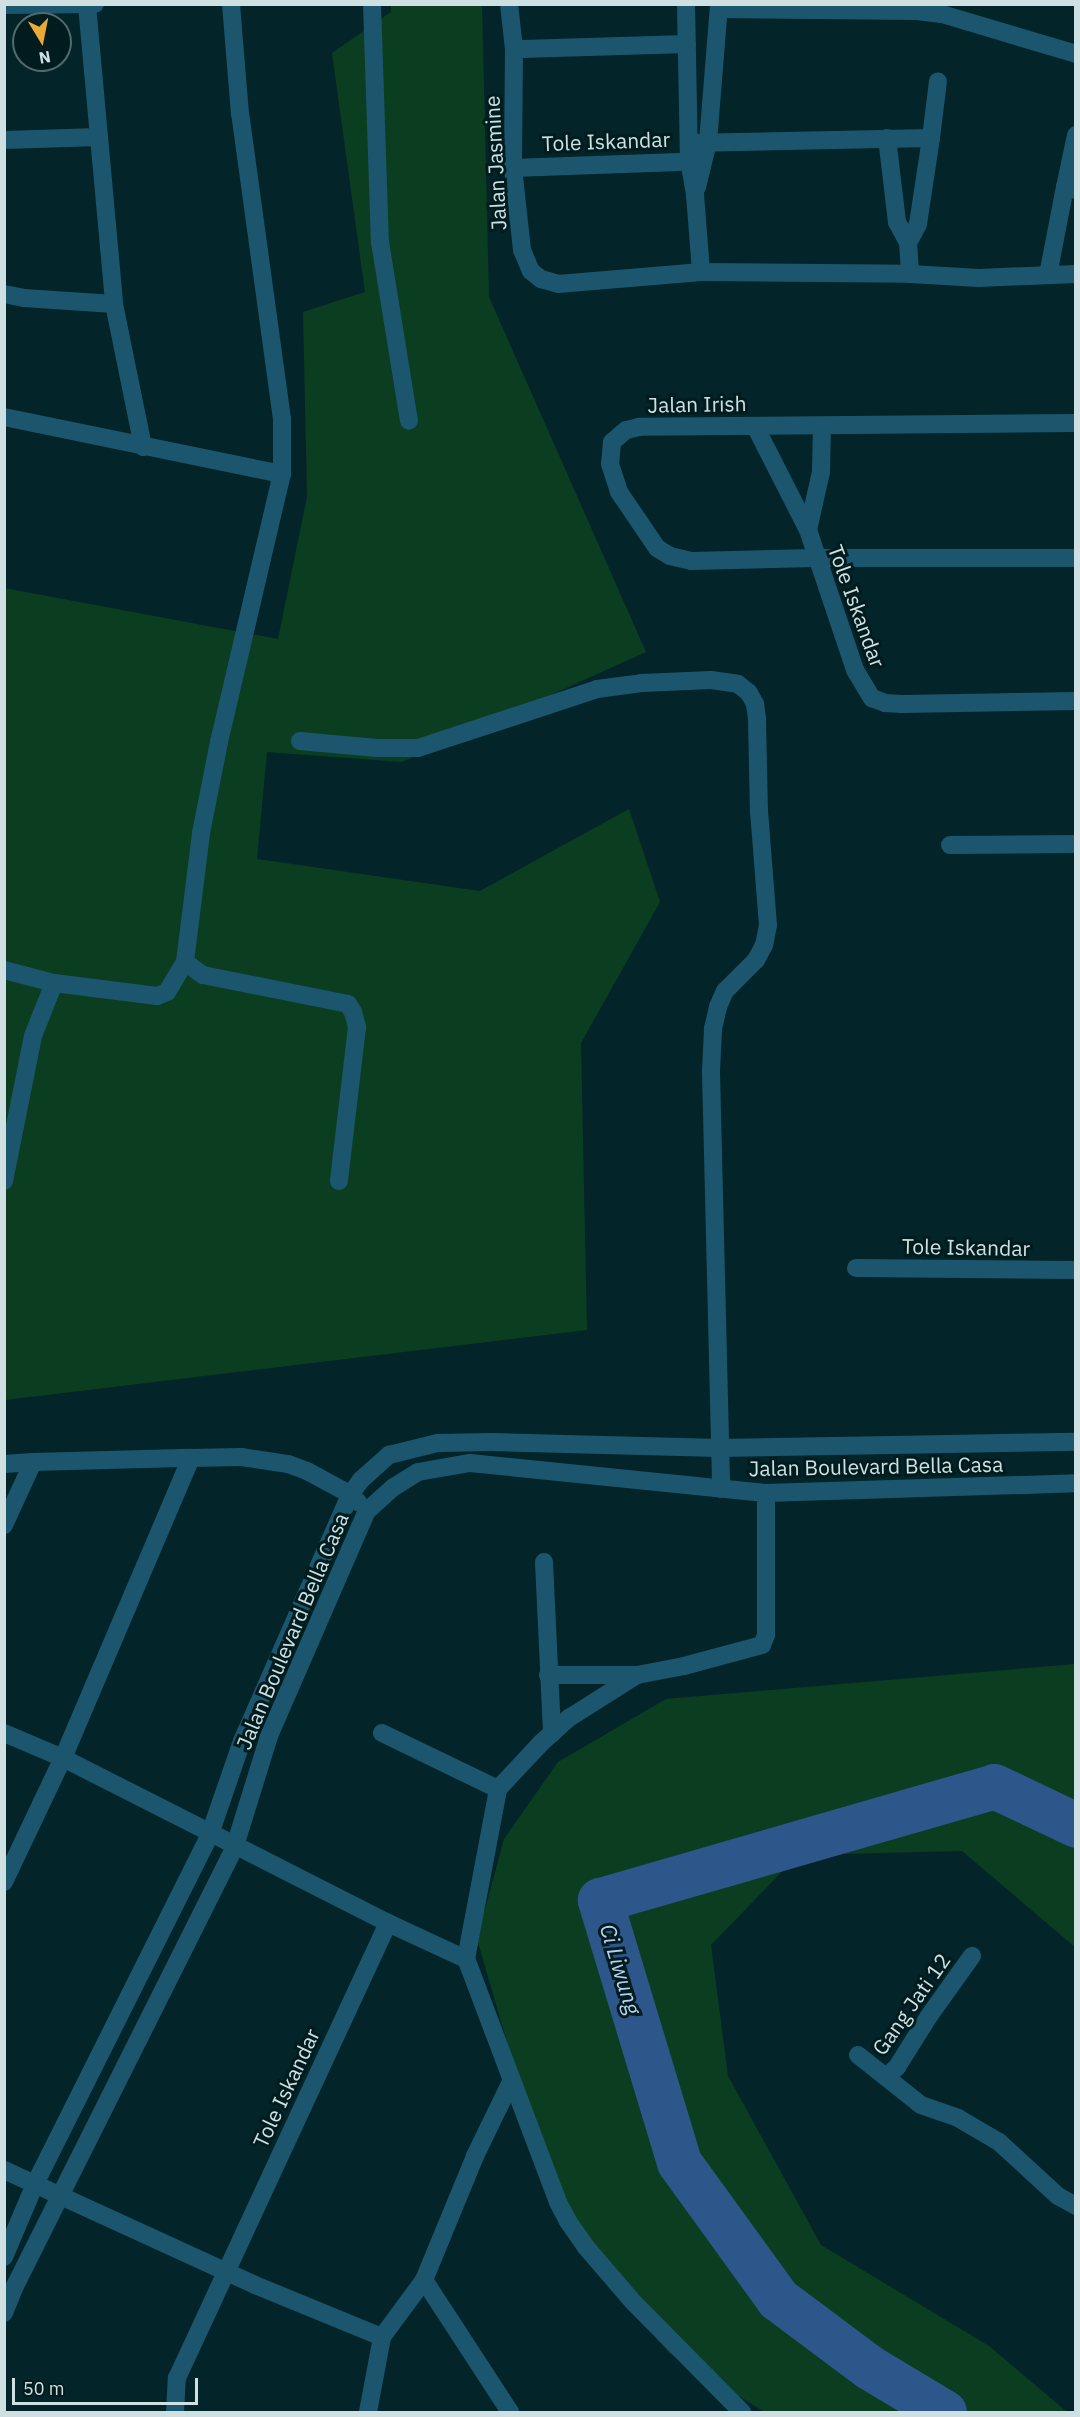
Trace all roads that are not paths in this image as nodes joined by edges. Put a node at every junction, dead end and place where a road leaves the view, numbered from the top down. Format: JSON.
{"nodes":[{"id":1,"x":95,"y":4,"type":"edge"},
{"id":2,"x":231,"y":4,"type":"edge"},
{"id":3,"x":372,"y":4,"type":"edge"},
{"id":4,"x":509,"y":4,"type":"edge"},
{"id":5,"x":686,"y":4,"type":"edge"},
{"id":6,"x":4,"y":5,"type":"edge"},
{"id":7,"x":87,"y":5,"type":"edge"},
{"id":8,"x":719,"y":7,"type":"edge"},
{"id":9,"x":917,"y":8,"type":"edge"},
{"id":10,"x":687,"y":44,"type":"junction"},
{"id":11,"x":513,"y":49,"type":"junction"},
{"id":12,"x":1076,"y":54,"type":"edge"},
{"id":13,"x":938,"y":81,"type":"dead end"},
{"id":14,"x":1076,"y":135,"type":"edge"},
{"id":15,"x":99,"y":137,"type":"junction"},
{"id":16,"x":887,"y":138,"type":"junction"},
{"id":17,"x":931,"y":138,"type":"junction"},
{"id":18,"x":4,"y":140,"type":"edge"},
{"id":19,"x":708,"y":142,"type":"junction"},
{"id":20,"x":694,"y":155,"type":"junction"},
{"id":21,"x":513,"y":168,"type":"junction"},
{"id":22,"x":1070,"y":188,"type":"edge"},
{"id":23,"x":908,"y":243,"type":"junction"},
{"id":24,"x":702,"y":272,"type":"junction"},
{"id":25,"x":910,"y":274,"type":"junction"},
{"id":26,"x":1076,"y":274,"type":"edge"},
{"id":27,"x":1048,"y":275,"type":"junction"},
{"id":28,"x":4,"y":294,"type":"edge"},
{"id":29,"x":114,"y":304,"type":"junction"},
{"id":30,"x":4,"y":417,"type":"edge"},
{"id":31,"x":409,"y":421,"type":"dead end"},
{"id":32,"x":1076,"y":423,"type":"edge"},
{"id":33,"x":755,"y":426,"type":"junction"},
{"id":34,"x":822,"y":426,"type":"junction"},
{"id":35,"x":143,"y":447,"type":"junction"},
{"id":36,"x":282,"y":474,"type":"junction"},
{"id":37,"x":808,"y":530,"type":"junction"},
{"id":38,"x":815,"y":558,"type":"junction"},
{"id":39,"x":1076,"y":558,"type":"edge"},
{"id":40,"x":1076,"y":701,"type":"edge"},
{"id":41,"x":300,"y":741,"type":"dead end"},
{"id":42,"x":1076,"y":844,"type":"edge"},
{"id":43,"x":950,"y":845,"type":"dead end"},
{"id":44,"x":185,"y":962,"type":"junction"},
{"id":45,"x":4,"y":970,"type":"edge"},
{"id":46,"x":54,"y":983,"type":"junction"},
{"id":47,"x":4,"y":1181,"type":"edge"},
{"id":48,"x":339,"y":1181,"type":"dead end"},
{"id":49,"x":856,"y":1268,"type":"dead end"},
{"id":50,"x":1076,"y":1270,"type":"edge"},
{"id":51,"x":1076,"y":1442,"type":"edge"},
{"id":52,"x":719,"y":1448,"type":"junction"},
{"id":53,"x":191,"y":1458,"type":"junction"},
{"id":54,"x":33,"y":1462,"type":"junction"},
{"id":55,"x":4,"y":1464,"type":"edge"},
{"id":56,"x":1076,"y":1483,"type":"edge"},
{"id":57,"x":721,"y":1489,"type":"junction"},
{"id":58,"x":766,"y":1493,"type":"junction"},
{"id":59,"x":350,"y":1495,"type":"junction"},
{"id":60,"x":367,"y":1511,"type":"junction"},
{"id":61,"x":4,"y":1525,"type":"edge"},
{"id":62,"x":544,"y":1562,"type":"dead end"},
{"id":63,"x":548,"y":1675,"type":"junction"},
{"id":64,"x":637,"y":1675,"type":"junction"},
{"id":65,"x":4,"y":1733,"type":"edge"},
{"id":66,"x":381,"y":1733,"type":"dead end"},
{"id":67,"x":552,"y":1734,"type":"junction"},
{"id":68,"x":63,"y":1758,"type":"junction"},
{"id":69,"x":498,"y":1789,"type":"junction"},
{"id":70,"x":210,"y":1834,"type":"junction"},
{"id":71,"x":235,"y":1846,"type":"junction"},
{"id":72,"x":4,"y":1882,"type":"edge"},
{"id":73,"x":388,"y":1923,"type":"junction"},
{"id":74,"x":972,"y":1956,"type":"dead end"},
{"id":75,"x":466,"y":1959,"type":"junction"},
{"id":76,"x":858,"y":2055,"type":"dead end"},
{"id":77,"x":886,"y":2077,"type":"junction"},
{"id":78,"x":511,"y":2082,"type":"junction"},
{"id":79,"x":4,"y":2170,"type":"edge"},
{"id":80,"x":35,"y":2184,"type":"junction"},
{"id":81,"x":61,"y":2198,"type":"junction"},
{"id":82,"x":1076,"y":2206,"type":"edge"},
{"id":83,"x":4,"y":2258,"type":"edge"},
{"id":84,"x":225,"y":2271,"type":"junction"},
{"id":85,"x":424,"y":2280,"type":"junction"},
{"id":86,"x":4,"y":2313,"type":"edge"},
{"id":87,"x":382,"y":2337,"type":"junction"},
{"id":88,"x":175,"y":2412,"type":"edge"},
{"id":89,"x":368,"y":2412,"type":"edge"},
{"id":90,"x":510,"y":2412,"type":"edge"},
{"id":91,"x":742,"y":2412,"type":"edge"}],
"edges":[{"from":1,"to":7,"type":"street"},
{"from":2,"to":36,"type":"street"},
{"from":3,"to":31,"type":"street"},
{"from":4,"to":11,"type":"street","name":"Jalan Jasmine"},
{"from":5,"to":10,"type":"street","name":"Tole Iskandar"},
{"from":6,"to":7,"type":"street"},
{"from":7,"to":15,"type":"street"},
{"from":8,"to":9,"type":"street"},
{"from":8,"to":19,"type":"street"},
{"from":9,"to":12,"type":"street"},
{"from":10,"to":11,"type":"street"},
{"from":10,"to":20,"type":"street","name":"Tole Iskandar"},
{"from":11,"to":21,"type":"street","name":"Jalan Jasmine"},
{"from":13,"to":17,"type":"street"},
{"from":14,"to":22,"type":"street"},
{"from":15,"to":18,"type":"street"},
{"from":15,"to":29,"type":"street"},
{"from":16,"to":17,"type":"street"},
{"from":16,"to":19,"type":"street"},
{"from":16,"to":23,"type":"street"},
{"from":17,"to":23,"type":"street"},
{"from":19,"to":20,"type":"street"},
{"from":20,"to":21,"type":"street","name":"Tole Iskandar"},
{"from":20,"to":24,"type":"street"},
{"from":21,"to":24,"type":"street","name":"Jalan Jasmine"},
{"from":22,"to":27,"type":"street"},
{"from":23,"to":25,"type":"street"},
{"from":24,"to":25,"type":"street","name":"Jalan Jasmine"},
{"from":25,"to":27,"type":"street","name":"Jalan Jasmine"},
{"from":26,"to":27,"type":"street","name":"Jalan Jasmine"},
{"from":28,"to":29,"type":"street"},
{"from":29,"to":35,"type":"street"},
{"from":30,"to":35,"type":"street"},
{"from":32,"to":34,"type":"street","name":"Jalan Irish"},
{"from":33,"to":34,"type":"street","name":"Jalan Irish"},
{"from":33,"to":37,"type":"street","name":"Tole Iskandar"},
{"from":33,"to":38,"type":"street","name":"Jalan Irish"},
{"from":34,"to":37,"type":"street","name":"Tole Iskandar"},
{"from":35,"to":36,"type":"street"},
{"from":36,"to":44,"type":"street"},
{"from":37,"to":38,"type":"street","name":"Tole Iskandar"},
{"from":38,"to":39,"type":"street","name":"Jalan Irish"},
{"from":38,"to":40,"type":"street","name":"Tole Iskandar"},
{"from":41,"to":52,"type":"street"},
{"from":42,"to":43,"type":"street"},
{"from":44,"to":46,"type":"street"},
{"from":44,"to":48,"type":"street"},
{"from":45,"to":46,"type":"street"},
{"from":46,"to":47,"type":"street"},
{"from":49,"to":50,"type":"street","name":"Tole Iskandar"},
{"from":51,"to":52,"type":"street","name":"Jalan Boulevard Bella Casa"},
{"from":52,"to":57,"type":"street"},
{"from":52,"to":59,"type":"street","name":"Jalan Boulevard Bella Casa"},
{"from":53,"to":54,"type":"street","name":"Jalan Boulevard Bella Casa"},
{"from":53,"to":59,"type":"street","name":"Jalan Boulevard Bella Casa"},
{"from":53,"to":68,"type":"street"},
{"from":54,"to":55,"type":"street","name":"Jalan Boulevard Bella Casa"},
{"from":54,"to":61,"type":"street"},
{"from":56,"to":58,"type":"street","name":"Jalan Boulevard Bella Casa"},
{"from":57,"to":58,"type":"street","name":"Jalan Boulevard Bella Casa"},
{"from":57,"to":60,"type":"street","name":"Jalan Boulevard Bella Casa"},
{"from":58,"to":64,"type":"street"},
{"from":59,"to":60,"type":"street"},
{"from":59,"to":70,"type":"street","name":"Jalan Boulevard Bella Casa"},
{"from":60,"to":71,"type":"street","name":"Jalan Boulevard Bella Casa"},
{"from":62,"to":63,"type":"street"},
{"from":63,"to":64,"type":"street"},
{"from":63,"to":67,"type":"street"},
{"from":64,"to":67,"type":"street"},
{"from":65,"to":68,"type":"street"},
{"from":66,"to":69,"type":"street"},
{"from":67,"to":69,"type":"street"},
{"from":68,"to":70,"type":"street"},
{"from":68,"to":72,"type":"street"},
{"from":69,"to":75,"type":"street"},
{"from":70,"to":71,"type":"street"},
{"from":70,"to":80,"type":"street","name":"Jalan Boulevard Bella Casa"},
{"from":71,"to":73,"type":"street"},
{"from":71,"to":81,"type":"street","name":"Jalan Boulevard Bella Casa"},
{"from":73,"to":75,"type":"street"},
{"from":73,"to":84,"type":"street","name":"Tole Iskandar"},
{"from":74,"to":77,"type":"street","name":"Gang Jati 12"},
{"from":75,"to":78,"type":"street"},
{"from":76,"to":77,"type":"street"},
{"from":77,"to":82,"type":"street"},
{"from":78,"to":85,"type":"street"},
{"from":78,"to":91,"type":"street"},
{"from":79,"to":80,"type":"street"},
{"from":80,"to":81,"type":"street"},
{"from":80,"to":83,"type":"street","name":"Jalan Boulevard Bella Casa"},
{"from":81,"to":84,"type":"street"},
{"from":81,"to":86,"type":"street","name":"Jalan Boulevard Bella Casa"},
{"from":84,"to":87,"type":"street"},
{"from":84,"to":88,"type":"street","name":"Tole Iskandar"},
{"from":85,"to":87,"type":"street"},
{"from":85,"to":90,"type":"street"},
{"from":87,"to":89,"type":"street"}]}
